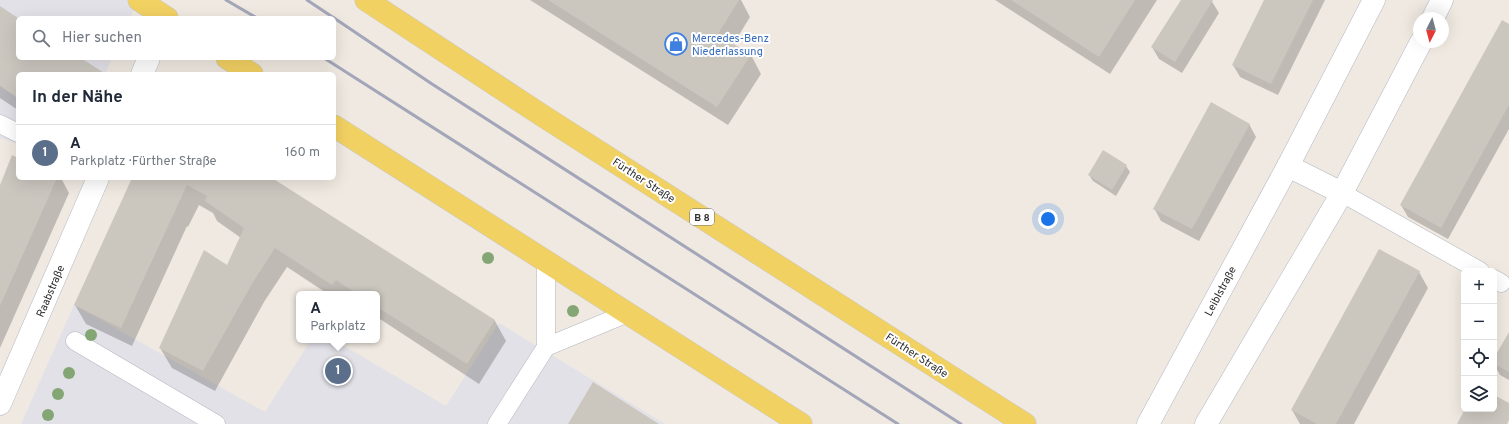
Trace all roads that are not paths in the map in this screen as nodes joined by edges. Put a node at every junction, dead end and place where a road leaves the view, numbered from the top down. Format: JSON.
{"nodes":[{"id":1,"x":139,"y":0,"type":"edge"},
{"id":2,"x":366,"y":0,"type":"edge"},
{"id":3,"x":1374,"y":0,"type":"edge"},
{"id":4,"x":1442,"y":0,"type":"edge"},
{"id":5,"x":1436,"y":12,"type":"edge"},
{"id":6,"x":164,"y":16,"type":"edge"},
{"id":7,"x":1417,"y":48,"type":"edge"},
{"id":8,"x":148,"y":60,"type":"edge"},
{"id":9,"x":230,"y":60,"type":"edge"},
{"id":10,"x":143,"y":72,"type":"edge"},
{"id":11,"x":249,"y":72,"type":"edge"},
{"id":12,"x":0,"y":124,"type":"edge"},
{"id":13,"x":336,"y":127,"type":"edge"},
{"id":14,"x":16,"y":132,"type":"edge"},
{"id":15,"x":1288,"y":166,"type":"junction"},
{"id":16,"x":97,"y":180,"type":"edge"},
{"id":17,"x":1342,"y":194,"type":"junction"},
{"id":18,"x":546,"y":261,"type":"junction"},
{"id":19,"x":1475,"y":268,"type":"edge"},
{"id":20,"x":628,"y":313,"type":"junction"},
{"id":21,"x":76,"y":341,"type":"dead end"},
{"id":22,"x":546,"y":347,"type":"junction"},
{"id":23,"x":0,"y":404,"type":"edge"},
{"id":24,"x":1156,"y":421,"type":"edge"},
{"id":25,"x":216,"y":424,"type":"edge"},
{"id":26,"x":496,"y":424,"type":"edge"},
{"id":27,"x":801,"y":424,"type":"edge"},
{"id":28,"x":1025,"y":424,"type":"edge"},
{"id":29,"x":1206,"y":424,"type":"edge"}],
"edges":[{"from":1,"to":6,"type":"main road"},
{"from":2,"to":28,"type":"main road","name":"Fürther Straße","number":"B 8"},
{"from":3,"to":15,"type":"street","name":"Leiblstraße"},
{"from":4,"to":5,"type":"street"},
{"from":7,"to":17,"type":"street"},
{"from":8,"to":10,"type":"street"},
{"from":9,"to":11,"type":"main road"},
{"from":12,"to":14,"type":"lane"},
{"from":13,"to":18,"type":"main road"},
{"from":15,"to":17,"type":"street"},
{"from":15,"to":24,"type":"street","name":"Leiblstraße"},
{"from":16,"to":23,"type":"street","name":"Raabstraße"},
{"from":17,"to":19,"type":"lane"},
{"from":17,"to":29,"type":"street"},
{"from":18,"to":20,"type":"main road"},
{"from":18,"to":22,"type":"lane"},
{"from":20,"to":22,"type":"lane"},
{"from":20,"to":27,"type":"main road"},
{"from":21,"to":25,"type":"lane"},
{"from":22,"to":26,"type":"lane"}]}
